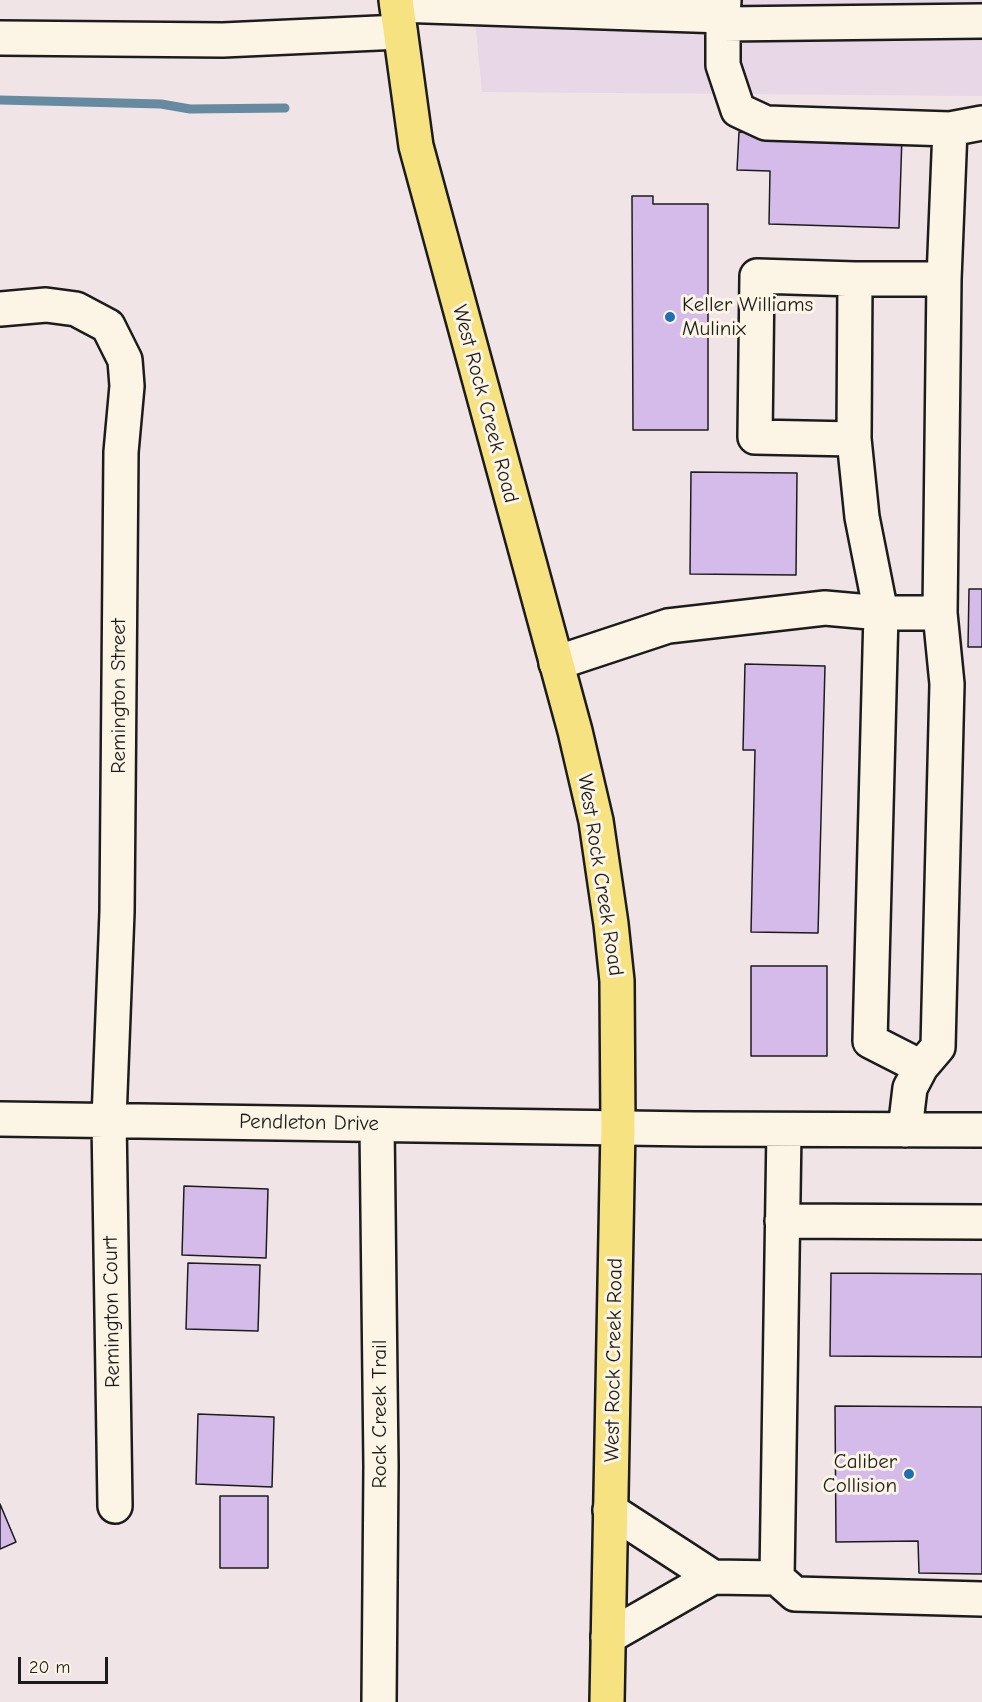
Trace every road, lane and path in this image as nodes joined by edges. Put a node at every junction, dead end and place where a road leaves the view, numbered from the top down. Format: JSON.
{"nodes":[{"id":1,"x":512,"y":5,"type":"edge"},
{"id":2,"x":397,"y":12,"type":"edge"},
{"id":3,"x":723,"y":13,"type":"edge"},
{"id":4,"x":982,"y":21,"type":"edge"},
{"id":5,"x":0,"y":38,"type":"edge"},
{"id":6,"x":982,"y":123,"type":"edge"},
{"id":7,"x":950,"y":129,"type":"junction"},
{"id":8,"x":855,"y":279,"type":"junction"},
{"id":9,"x":944,"y":279,"type":"junction"},
{"id":10,"x":0,"y":309,"type":"edge"},
{"id":11,"x":854,"y":440,"type":"junction"},
{"id":12,"x":881,"y":613,"type":"junction"},
{"id":13,"x":940,"y":613,"type":"junction"},
{"id":14,"x":556,"y":663,"type":"junction"},
{"id":15,"x":921,"y":1067,"type":"junction"},
{"id":16,"x":0,"y":1119,"type":"edge"},
{"id":17,"x":109,"y":1119,"type":"junction"},
{"id":18,"x":378,"y":1125,"type":"junction"},
{"id":19,"x":618,"y":1128,"type":"junction"},
{"id":20,"x":784,"y":1130,"type":"junction"},
{"id":21,"x":905,"y":1130,"type":"junction"},
{"id":22,"x":982,"y":1130,"type":"edge"},
{"id":23,"x":782,"y":1221,"type":"junction"},
{"id":24,"x":982,"y":1222,"type":"edge"},
{"id":25,"x":115,"y":1506,"type":"dead end"},
{"id":26,"x":610,"y":1510,"type":"junction"},
{"id":27,"x":713,"y":1577,"type":"junction"},
{"id":28,"x":777,"y":1578,"type":"junction"},
{"id":29,"x":982,"y":1599,"type":"edge"},
{"id":30,"x":608,"y":1637,"type":"junction"},
{"id":31,"x":379,"y":1702,"type":"edge"},
{"id":32,"x":607,"y":1702,"type":"edge"}],
"edges":[{"from":1,"to":2,"type":"street"},
{"from":1,"to":3,"type":"street"},
{"from":2,"to":5,"type":"street"},
{"from":2,"to":14,"type":"main road","name":"West Rock Creek Road"},
{"from":3,"to":4,"type":"street"},
{"from":3,"to":7,"type":"street"},
{"from":6,"to":7,"type":"street"},
{"from":7,"to":9,"type":"street"},
{"from":8,"to":9,"type":"street"},
{"from":8,"to":11,"type":"street"},
{"from":8,"to":11,"type":"street"},
{"from":9,"to":13,"type":"street"},
{"from":10,"to":17,"type":"street","name":"Remington Street"},
{"from":11,"to":12,"type":"street"},
{"from":12,"to":13,"type":"street"},
{"from":12,"to":14,"type":"street"},
{"from":12,"to":15,"type":"street"},
{"from":13,"to":15,"type":"street"},
{"from":14,"to":19,"type":"main road","name":"West Rock Creek Road"},
{"from":15,"to":21,"type":"street"},
{"from":16,"to":17,"type":"street","name":"Pendleton Drive"},
{"from":17,"to":18,"type":"street","name":"Pendleton Drive"},
{"from":17,"to":25,"type":"street","name":"Remington Court"},
{"from":18,"to":19,"type":"street","name":"Pendleton Drive"},
{"from":18,"to":31,"type":"street","name":"Rock Creek Trail"},
{"from":19,"to":20,"type":"street","name":"Pendleton Drive"},
{"from":19,"to":26,"type":"main road","name":"West Rock Creek Road"},
{"from":20,"to":21,"type":"street","name":"Pendleton Drive"},
{"from":20,"to":23,"type":"street"},
{"from":21,"to":22,"type":"street","name":"Pendleton Drive"},
{"from":23,"to":24,"type":"street"},
{"from":23,"to":28,"type":"street"},
{"from":26,"to":27,"type":"street"},
{"from":26,"to":30,"type":"main road","name":"West Rock Creek Road"},
{"from":27,"to":28,"type":"street"},
{"from":27,"to":30,"type":"street"},
{"from":28,"to":29,"type":"street"},
{"from":30,"to":32,"type":"main road","name":"West Rock Creek Road"}]}
